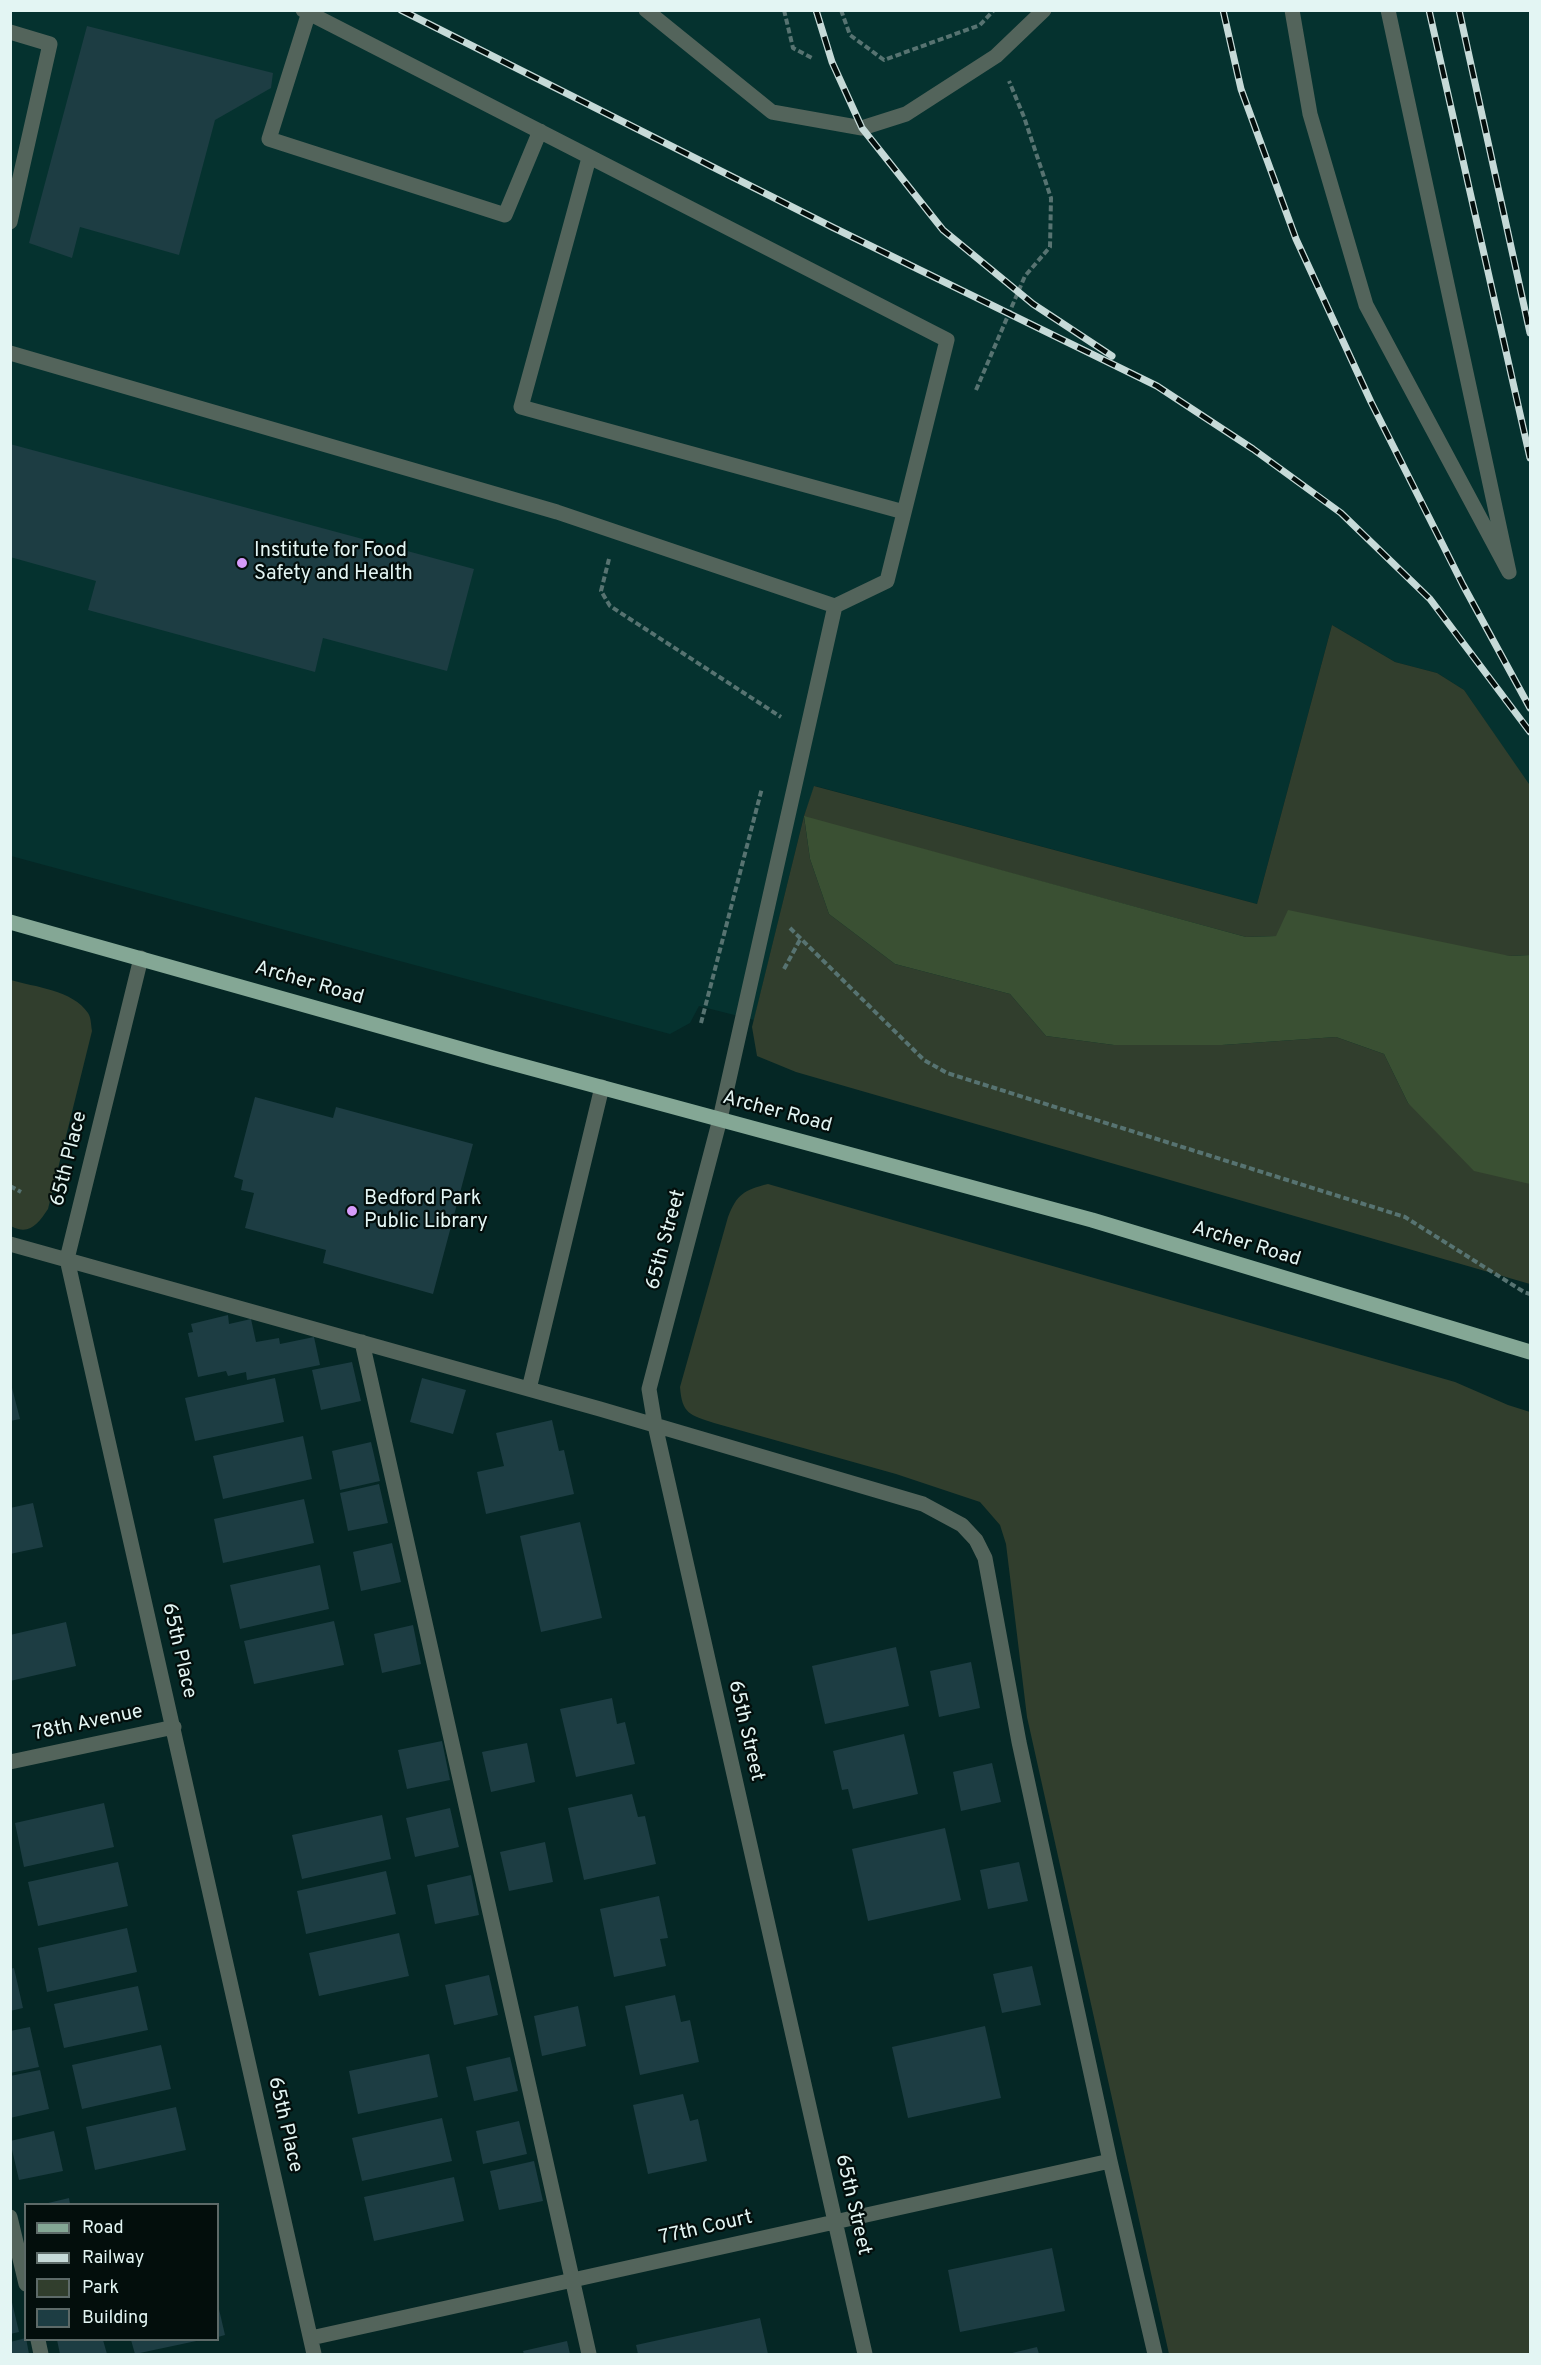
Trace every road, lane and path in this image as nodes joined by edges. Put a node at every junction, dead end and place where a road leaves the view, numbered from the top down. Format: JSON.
{"nodes":[{"id":1,"x":646,"y":10,"type":"edge"},
{"id":2,"x":784,"y":10,"type":"edge"},
{"id":3,"x":842,"y":10,"type":"edge"},
{"id":4,"x":994,"y":10,"type":"edge"},
{"id":5,"x":1044,"y":10,"type":"edge"},
{"id":6,"x":1292,"y":10,"type":"edge"},
{"id":7,"x":1388,"y":10,"type":"edge"},
{"id":8,"x":306,"y":11,"type":"edge"},
{"id":9,"x":980,"y":25,"type":"junction"},
{"id":10,"x":10,"y":32,"type":"edge"},
{"id":11,"x":996,"y":56,"type":"junction"},
{"id":12,"x":814,"y":59,"type":"dead end"},
{"id":13,"x":540,"y":131,"type":"junction"},
{"id":14,"x":589,"y":158,"type":"junction"},
{"id":15,"x":10,"y":222,"type":"edge"},
{"id":16,"x":10,"y":353,"type":"edge"},
{"id":17,"x":976,"y":390,"type":"dead end"},
{"id":18,"x":904,"y":512,"type":"junction"},
{"id":19,"x":610,"y":556,"type":"dead end"},
{"id":20,"x":835,"y":606,"type":"junction"},
{"id":21,"x":778,"y":727,"type":"dead end"},
{"id":22,"x":764,"y":784,"type":"dead end"},
{"id":23,"x":767,"y":908,"type":"junction"},
{"id":24,"x":10,"y":922,"type":"edge"},
{"id":25,"x":141,"y":958,"type":"junction"},
{"id":26,"x":700,"y":1023,"type":"dead end"},
{"id":27,"x":602,"y":1087,"type":"junction"},
{"id":28,"x":720,"y":1119,"type":"junction"},
{"id":29,"x":10,"y":1186,"type":"edge"},
{"id":30,"x":21,"y":1192,"type":"dead end"},
{"id":31,"x":10,"y":1244,"type":"edge"},
{"id":32,"x":67,"y":1259,"type":"junction"},
{"id":33,"x":1530,"y":1294,"type":"edge"},
{"id":34,"x":362,"y":1342,"type":"junction"},
{"id":35,"x":1530,"y":1352,"type":"edge"},
{"id":36,"x":529,"y":1389,"type":"junction"},
{"id":37,"x":655,"y":1425,"type":"junction"},
{"id":38,"x":174,"y":1727,"type":"junction"},
{"id":39,"x":10,"y":1762,"type":"edge"},
{"id":40,"x":1110,"y":2161,"type":"junction"},
{"id":41,"x":10,"y":2217,"type":"edge"},
{"id":42,"x":834,"y":2222,"type":"junction"},
{"id":43,"x":24,"y":2276,"type":"edge"},
{"id":44,"x":572,"y":2280,"type":"junction"},
{"id":45,"x":311,"y":2338,"type":"junction"},
{"id":46,"x":314,"y":2355,"type":"edge"},
{"id":47,"x":589,"y":2355,"type":"edge"},
{"id":48,"x":865,"y":2355,"type":"edge"},
{"id":49,"x":1155,"y":2355,"type":"edge"}],
"edges":[{"from":1,"to":11,"type":"street"},
{"from":2,"to":12,"type":"path"},
{"from":3,"to":9,"type":"path"},
{"from":4,"to":9,"type":"path"},
{"from":5,"to":11,"type":"street"},
{"from":6,"to":7,"type":"street"},
{"from":8,"to":13,"type":"street"},
{"from":8,"to":13,"type":"street"},
{"from":9,"to":11,"type":"path"},
{"from":10,"to":15,"type":"street"},
{"from":11,"to":17,"type":"path"},
{"from":13,"to":14,"type":"street"},
{"from":14,"to":18,"type":"street"},
{"from":14,"to":18,"type":"street"},
{"from":16,"to":20,"type":"street"},
{"from":18,"to":20,"type":"street"},
{"from":19,"to":21,"type":"path"},
{"from":20,"to":23,"type":"street","name":"65th Street"},
{"from":22,"to":26,"type":"path"},
{"from":23,"to":28,"type":"street","name":"65th Street"},
{"from":23,"to":33,"type":"path"},
{"from":24,"to":25,"type":"main road","name":"Archer Road"},
{"from":25,"to":27,"type":"main road","name":"Archer Road"},
{"from":25,"to":32,"type":"street","name":"65th Place"},
{"from":27,"to":28,"type":"main road","name":"Archer Road"},
{"from":27,"to":36,"type":"street"},
{"from":28,"to":35,"type":"main road","name":"Archer Road"},
{"from":28,"to":37,"type":"street","name":"65th Street"},
{"from":29,"to":30,"type":"path"},
{"from":31,"to":32,"type":"street"},
{"from":32,"to":34,"type":"street"},
{"from":32,"to":38,"type":"street","name":"65th Place"},
{"from":34,"to":36,"type":"street"},
{"from":34,"to":44,"type":"street"},
{"from":36,"to":37,"type":"street"},
{"from":37,"to":40,"type":"street"},
{"from":37,"to":42,"type":"street","name":"65th Street"},
{"from":38,"to":39,"type":"street","name":"78th Avenue"},
{"from":38,"to":45,"type":"street","name":"65th Place"},
{"from":40,"to":42,"type":"street","name":"77th Court"},
{"from":40,"to":49,"type":"street"},
{"from":41,"to":43,"type":"street"},
{"from":42,"to":44,"type":"street","name":"77th Court"},
{"from":42,"to":48,"type":"street","name":"65th Street"},
{"from":44,"to":45,"type":"street","name":"77th Court"},
{"from":44,"to":47,"type":"street"},
{"from":45,"to":46,"type":"street","name":"65th Place"}]}
